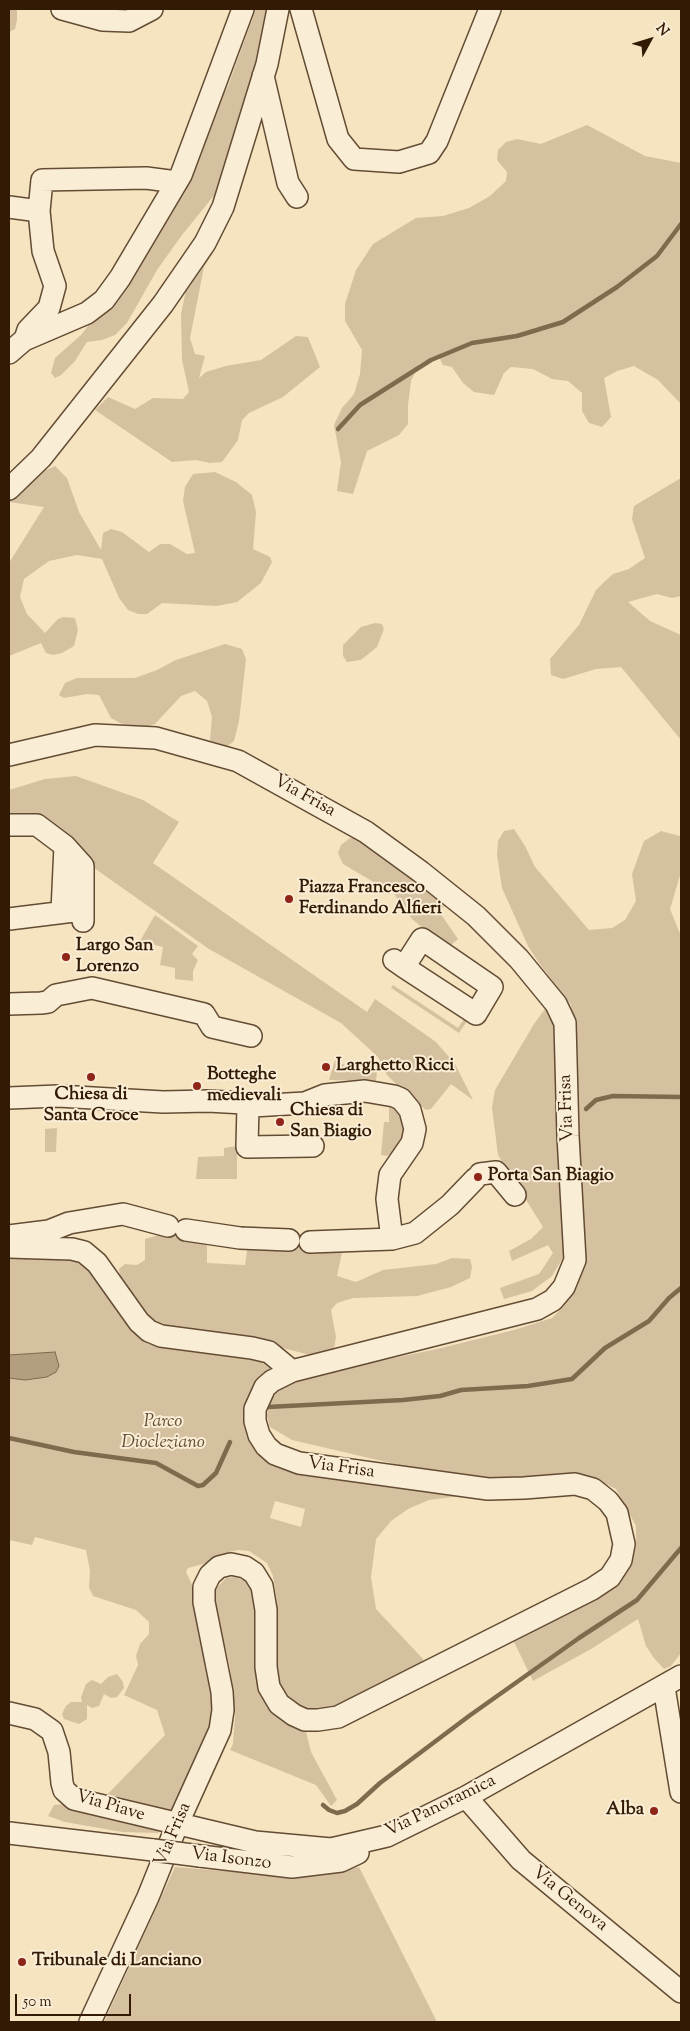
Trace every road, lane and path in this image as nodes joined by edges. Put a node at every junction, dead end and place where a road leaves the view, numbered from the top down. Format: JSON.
{"nodes":[{"id":1,"x":62,"y":9,"type":"edge"},
{"id":2,"x":152,"y":9,"type":"edge"},
{"id":3,"x":243,"y":9,"type":"edge"},
{"id":4,"x":278,"y":9,"type":"edge"},
{"id":5,"x":301,"y":9,"type":"edge"},
{"id":6,"x":490,"y":9,"type":"edge"},
{"id":7,"x":263,"y":76,"type":"junction"},
{"id":8,"x":177,"y":182,"type":"junction"},
{"id":9,"x":297,"y":197,"type":"dead end"},
{"id":10,"x":9,"y":207,"type":"edge"},
{"id":11,"x":38,"y":211,"type":"junction"},
{"id":12,"x":16,"y":346,"type":"edge"},
{"id":13,"x":9,"y":489,"type":"edge"},
{"id":14,"x":9,"y":755,"type":"edge"},
{"id":15,"x":9,"y":825,"type":"edge"},
{"id":16,"x":65,"y":846,"type":"junction"},
{"id":17,"x":76,"y":914,"type":"junction"},
{"id":18,"x":10,"y":916,"type":"edge"},
{"id":19,"x":9,"y":1004,"type":"edge"},
{"id":20,"x":251,"y":1036,"type":"dead end"},
{"id":21,"x":9,"y":1098,"type":"edge"},
{"id":22,"x":250,"y":1105,"type":"junction"},
{"id":23,"x":313,"y":1146,"type":"dead end"},
{"id":24,"x":515,"y":1195,"type":"dead end"},
{"id":25,"x":9,"y":1236,"type":"edge"},
{"id":26,"x":392,"y":1239,"type":"junction"},
{"id":27,"x":289,"y":1240,"type":"dead end"},
{"id":28,"x":310,"y":1242,"type":"dead end"},
{"id":29,"x":9,"y":1247,"type":"edge"},
{"id":30,"x":292,"y":1371,"type":"junction"},
{"id":31,"x":673,"y":1681,"type":"edge"},
{"id":32,"x":9,"y":1713,"type":"edge"},
{"id":33,"x":681,"y":1792,"type":"edge"},
{"id":34,"x":466,"y":1797,"type":"junction"},
{"id":35,"x":177,"y":1825,"type":"junction"},
{"id":36,"x":9,"y":1833,"type":"edge"},
{"id":37,"x":387,"y":1836,"type":"junction"},
{"id":38,"x":681,"y":1992,"type":"edge"},
{"id":39,"x":90,"y":2022,"type":"edge"}],
"edges":[{"from":1,"to":2,"type":"street"},
{"from":3,"to":8,"type":"street"},
{"from":4,"to":7,"type":"street"},
{"from":5,"to":6,"type":"street"},
{"from":7,"to":9,"type":"street"},
{"from":7,"to":13,"type":"street"},
{"from":8,"to":11,"type":"street"},
{"from":8,"to":12,"type":"street"},
{"from":10,"to":11,"type":"street"},
{"from":11,"to":12,"type":"street"},
{"from":14,"to":30,"type":"street","name":"Via Frisa"},
{"from":15,"to":16,"type":"street"},
{"from":16,"to":17,"type":"street"},
{"from":16,"to":17,"type":"street"},
{"from":17,"to":18,"type":"street"},
{"from":19,"to":20,"type":"street"},
{"from":21,"to":22,"type":"street"},
{"from":22,"to":23,"type":"street"},
{"from":22,"to":26,"type":"street"},
{"from":24,"to":26,"type":"street"},
{"from":25,"to":27,"type":"street"},
{"from":26,"to":28,"type":"street"},
{"from":29,"to":30,"type":"street"},
{"from":30,"to":35,"type":"street","name":"Via Frisa"},
{"from":31,"to":33,"type":"street"},
{"from":31,"to":34,"type":"street","name":"Via Panoramica"},
{"from":32,"to":35,"type":"street","name":"Via Piave"},
{"from":34,"to":37,"type":"street","name":"Via Panoramica"},
{"from":34,"to":38,"type":"street","name":"Via Genova"},
{"from":35,"to":37,"type":"street","name":"Via Panoramica"},
{"from":35,"to":39,"type":"street","name":"Via Frisa"},
{"from":36,"to":37,"type":"street","name":"Via Isonzo","bridge":true}]}
